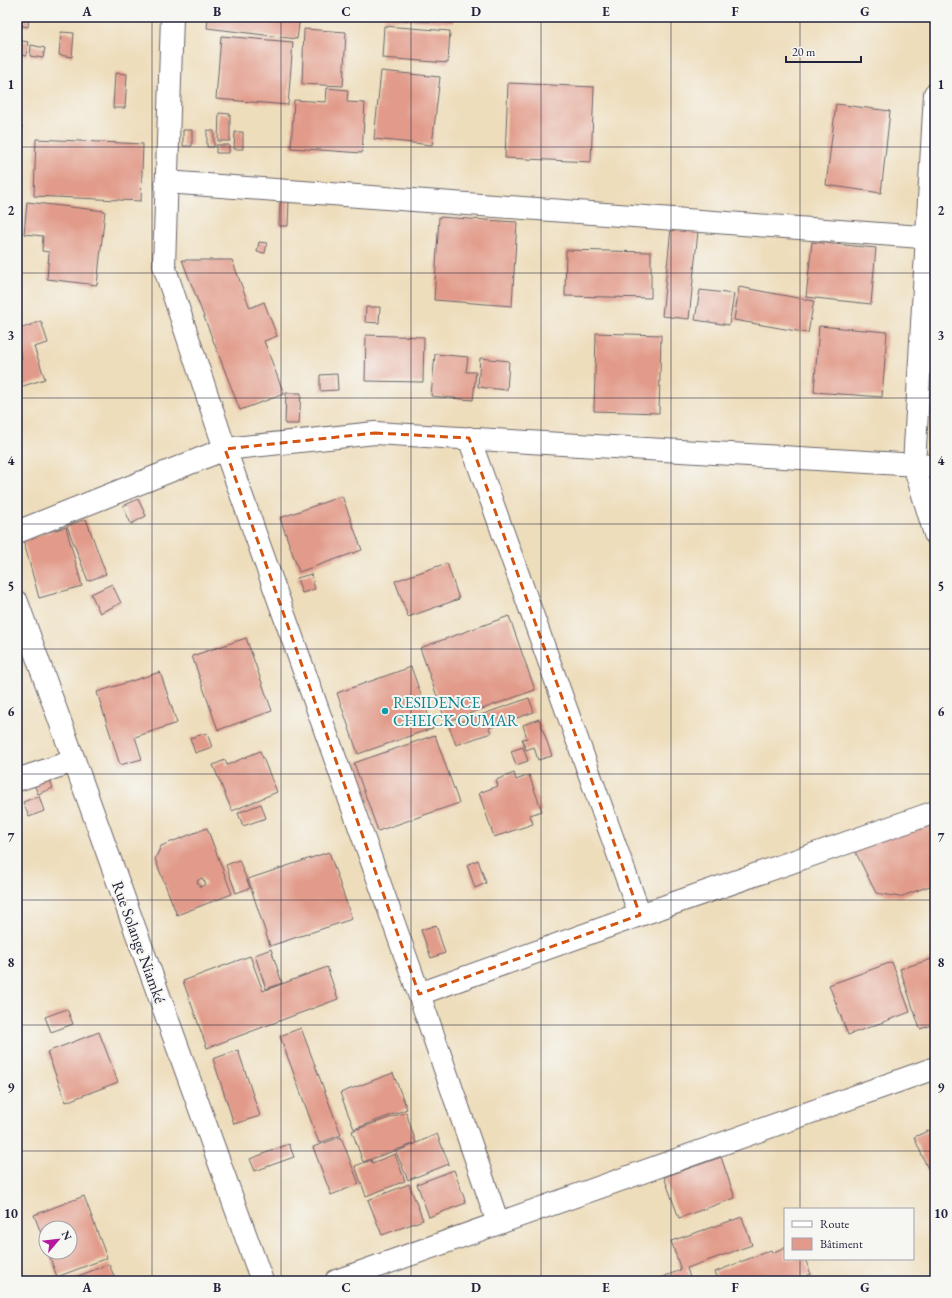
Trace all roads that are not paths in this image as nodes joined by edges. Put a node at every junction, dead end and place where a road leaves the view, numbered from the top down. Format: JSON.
{"nodes":[{"id":1,"x":172,"y":17,"type":"edge"},
{"id":2,"x":935,"y":94,"type":"edge"},
{"id":3,"x":166,"y":182,"type":"junction"},
{"id":4,"x":931,"y":238,"type":"edge"},
{"id":5,"x":469,"y":438,"type":"junction"},
{"id":6,"x":225,"y":449,"type":"junction"},
{"id":7,"x":924,"y":466,"type":"edge"},
{"id":8,"x":17,"y":532,"type":"edge"},
{"id":9,"x":935,"y":534,"type":"edge"},
{"id":10,"x":17,"y":602,"type":"edge"},
{"id":11,"x":74,"y":761,"type":"junction"},
{"id":12,"x":17,"y":780,"type":"edge"},
{"id":13,"x":935,"y":812,"type":"edge"},
{"id":14,"x":640,"y":915,"type":"junction"},
{"id":15,"x":419,"y":994,"type":"junction"},
{"id":16,"x":935,"y":1068,"type":"edge"},
{"id":17,"x":498,"y":1223,"type":"junction"},
{"id":18,"x":262,"y":1281,"type":"edge"},
{"id":19,"x":336,"y":1281,"type":"edge"}],
"edges":[{"from":1,"to":3,"type":"street"},
{"from":2,"to":4,"type":"street"},
{"from":3,"to":4,"type":"street"},
{"from":3,"to":6,"type":"street"},
{"from":4,"to":7,"type":"street"},
{"from":5,"to":6,"type":"street"},
{"from":5,"to":7,"type":"street"},
{"from":5,"to":14,"type":"street"},
{"from":6,"to":8,"type":"street"},
{"from":6,"to":15,"type":"street"},
{"from":7,"to":9,"type":"street"},
{"from":10,"to":11,"type":"street","name":"Rue Solange Niamké"},
{"from":11,"to":12,"type":"street"},
{"from":11,"to":18,"type":"street","name":"Rue Solange Niamké"},
{"from":13,"to":14,"type":"street"},
{"from":14,"to":15,"type":"street"},
{"from":15,"to":17,"type":"street"},
{"from":16,"to":17,"type":"street"},
{"from":17,"to":19,"type":"street"}]}
